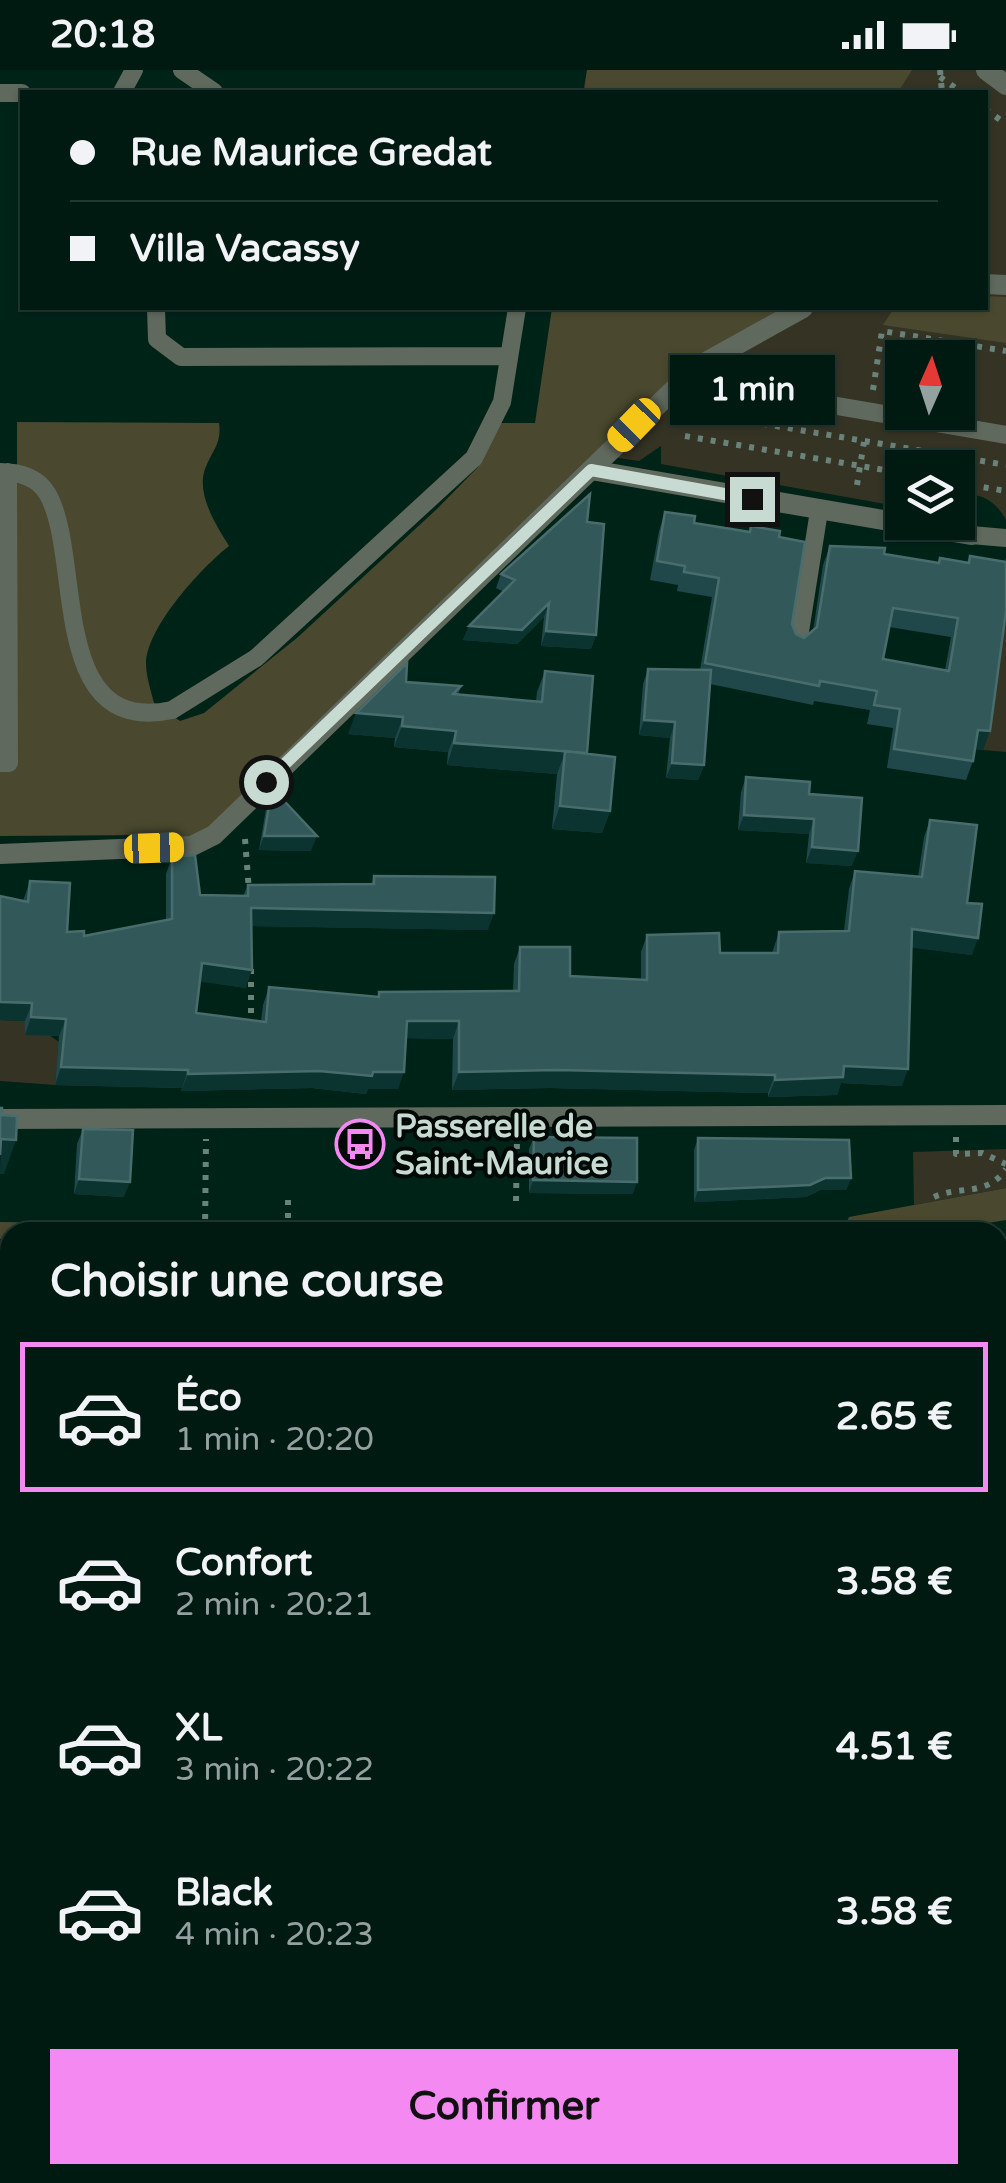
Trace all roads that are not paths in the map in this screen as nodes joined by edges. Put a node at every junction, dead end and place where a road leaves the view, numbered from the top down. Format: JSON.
{"nodes":[{"id":1,"x":182,"y":70,"type":"edge"},
{"id":2,"x":986,"y":70,"type":"edge"},
{"id":3,"x":1006,"y":85,"type":"edge"},
{"id":4,"x":211,"y":90,"type":"edge"},
{"id":5,"x":156,"y":310,"type":"edge"},
{"id":6,"x":517,"y":310,"type":"edge"},
{"id":7,"x":799,"y":310,"type":"edge"},
{"id":8,"x":508,"y":356,"type":"junction"},
{"id":9,"x":749,"y":391,"type":"dead end"},
{"id":10,"x":1006,"y":435,"type":"edge"},
{"id":11,"x":591,"y":470,"type":"junction"},
{"id":12,"x":4,"y":472,"type":"edge"},
{"id":13,"x":819,"y":511,"type":"junction"},
{"id":14,"x":885,"y":521,"type":"edge"},
{"id":15,"x":975,"y":535,"type":"edge"},
{"id":16,"x":1006,"y":538,"type":"edge"},
{"id":17,"x":798,"y":644,"type":"edge"},
{"id":18,"x":0,"y":763,"type":"edge"},
{"id":19,"x":0,"y":854,"type":"edge"},
{"id":20,"x":1006,"y":1116,"type":"edge"},
{"id":21,"x":0,"y":1119,"type":"edge"}],
"edges":[{"from":1,"to":4,"type":"lane"},
{"from":2,"to":3,"type":"street"},
{"from":5,"to":8,"type":"lane"},
{"from":6,"to":8,"type":"lane"},
{"from":7,"to":11,"type":"street"},
{"from":8,"to":12,"type":"lane"},
{"from":9,"to":10,"type":"lane"},
{"from":11,"to":13,"type":"street"},
{"from":11,"to":19,"type":"street"},
{"from":12,"to":18,"type":"lane"},
{"from":13,"to":14,"type":"street"},
{"from":13,"to":17,"type":"lane"},
{"from":15,"to":16,"type":"lane"},
{"from":20,"to":21,"type":"street"}]}
